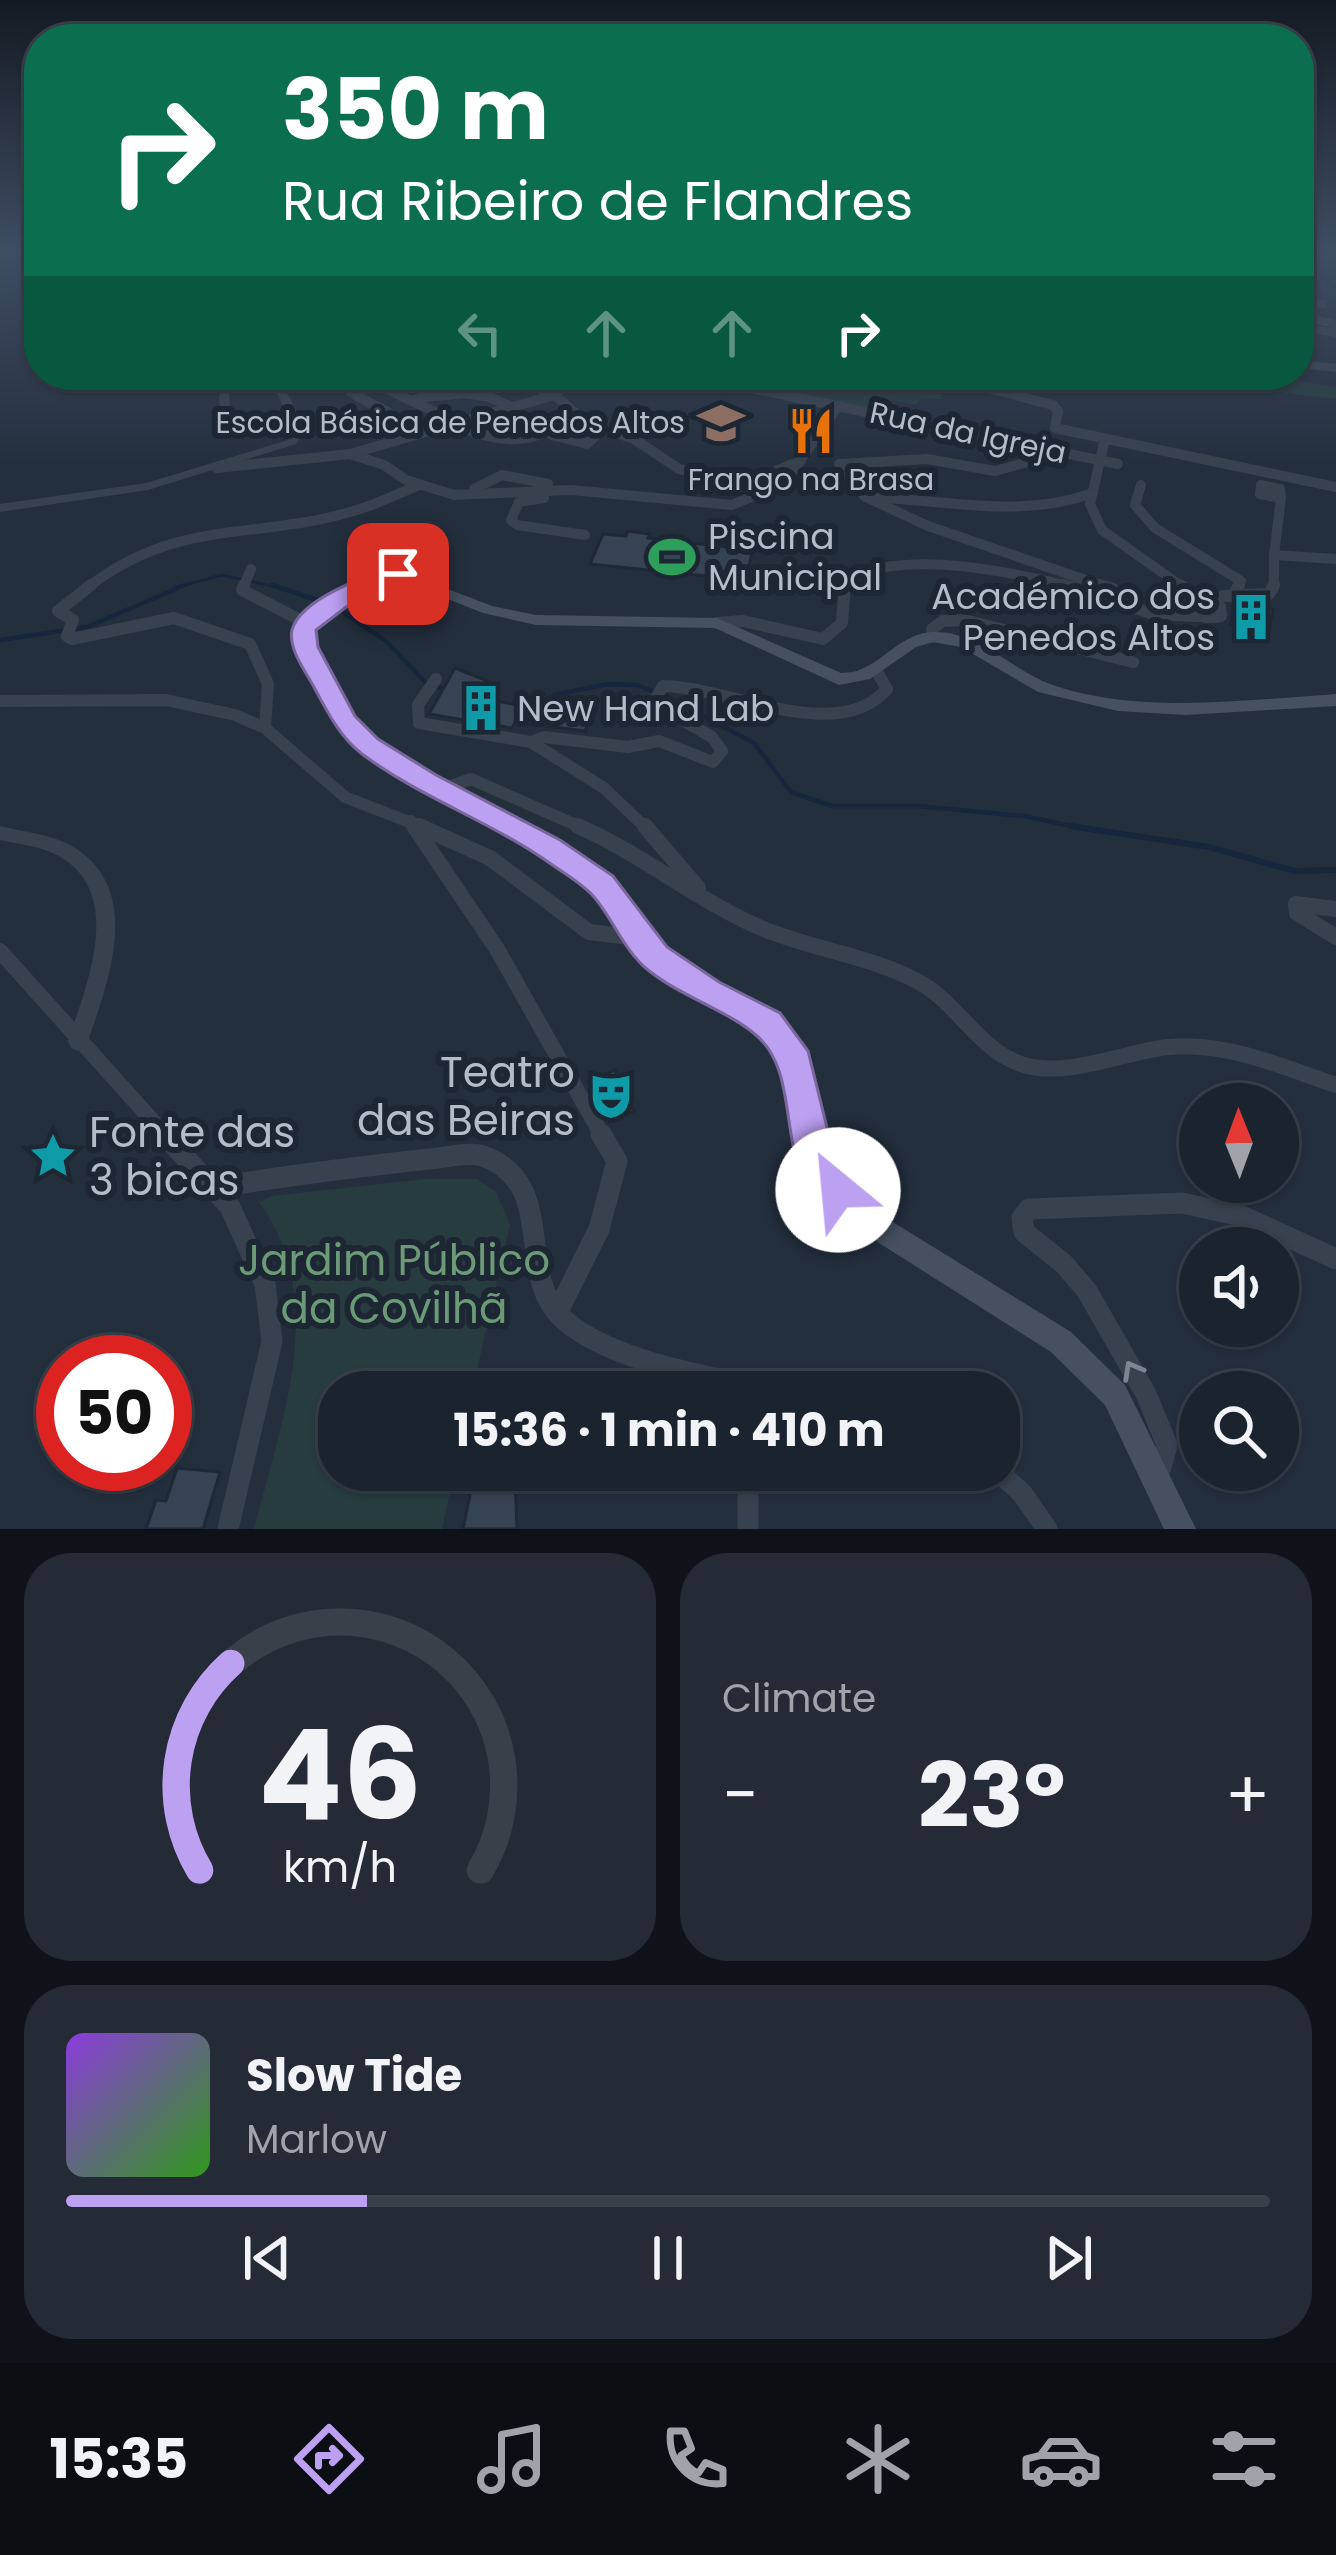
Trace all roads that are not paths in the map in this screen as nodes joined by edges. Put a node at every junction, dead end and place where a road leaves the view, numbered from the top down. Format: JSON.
{"nodes":[{"id":1,"x":221,"y":390,"type":"edge"},
{"id":2,"x":280,"y":390,"type":"edge"},
{"id":3,"x":362,"y":390,"type":"edge"},
{"id":4,"x":387,"y":390,"type":"edge"},
{"id":5,"x":534,"y":390,"type":"edge"},
{"id":6,"x":565,"y":390,"type":"edge"},
{"id":7,"x":756,"y":390,"type":"edge"},
{"id":8,"x":790,"y":390,"type":"edge"},
{"id":9,"x":993,"y":390,"type":"edge"},
{"id":10,"x":554,"y":395,"type":"junction"},
{"id":11,"x":786,"y":396,"type":"junction"},
{"id":12,"x":412,"y":401,"type":"junction"},
{"id":13,"x":838,"y":406,"type":"junction"},
{"id":14,"x":512,"y":407,"type":"junction"},
{"id":15,"x":575,"y":413,"type":"junction"},
{"id":16,"x":226,"y":420,"type":"dead end"},
{"id":17,"x":457,"y":423,"type":"junction"},
{"id":18,"x":601,"y":430,"type":"junction"},
{"id":19,"x":425,"y":432,"type":"junction"},
{"id":20,"x":552,"y":435,"type":"junction"},
{"id":21,"x":1105,"y":439,"type":"junction"},
{"id":22,"x":1032,"y":447,"type":"junction"},
{"id":23,"x":350,"y":454,"type":"junction"},
{"id":24,"x":1099,"y":460,"type":"junction"},
{"id":25,"x":801,"y":461,"type":"junction"},
{"id":26,"x":1118,"y":464,"type":"dead end"},
{"id":27,"x":217,"y":468,"type":"junction"},
{"id":28,"x":719,"y":478,"type":"junction"},
{"id":29,"x":419,"y":485,"type":"junction"},
{"id":30,"x":1141,"y":485,"type":"dead end"},
{"id":31,"x":1336,"y":487,"type":"edge"},
{"id":32,"x":1093,"y":493,"type":"junction"},
{"id":33,"x":902,"y":496,"type":"junction"},
{"id":34,"x":865,"y":497,"type":"junction"},
{"id":35,"x":1281,"y":498,"type":"dead end"},
{"id":36,"x":703,"y":502,"type":"junction"},
{"id":37,"x":722,"y":505,"type":"junction"},
{"id":38,"x":0,"y":508,"type":"edge"},
{"id":39,"x":907,"y":517,"type":"junction"},
{"id":40,"x":585,"y":536,"type":"dead end"},
{"id":41,"x":1274,"y":555,"type":"junction"},
{"id":42,"x":1336,"y":559,"type":"edge"},
{"id":43,"x":251,"y":569,"type":"dead end"},
{"id":44,"x":1233,"y":596,"type":"junction"},
{"id":45,"x":1200,"y":607,"type":"junction"},
{"id":46,"x":310,"y":621,"type":"junction"},
{"id":47,"x":717,"y":623,"type":"junction"},
{"id":48,"x":932,"y":637,"type":"junction"},
{"id":49,"x":1133,"y":662,"type":"dead end"},
{"id":50,"x":876,"y":670,"type":"junction"},
{"id":51,"x":431,"y":686,"type":"dead end"},
{"id":52,"x":1336,"y":700,"type":"edge"},
{"id":53,"x":0,"y":701,"type":"edge"},
{"id":54,"x":265,"y":728,"type":"junction"},
{"id":55,"x":531,"y":742,"type":"junction"},
{"id":56,"x":443,"y":789,"type":"junction"},
{"id":57,"x":411,"y":821,"type":"junction"},
{"id":58,"x":0,"y":833,"type":"edge"},
{"id":59,"x":705,"y":897,"type":"junction"},
{"id":60,"x":1336,"y":909,"type":"edge"},
{"id":61,"x":1336,"y":937,"type":"edge"},
{"id":62,"x":639,"y":938,"type":"junction"},
{"id":63,"x":0,"y":951,"type":"edge"},
{"id":64,"x":78,"y":1041,"type":"junction"},
{"id":65,"x":1336,"y":1085,"type":"edge"},
{"id":66,"x":212,"y":1188,"type":"junction"},
{"id":67,"x":1336,"y":1259,"type":"edge"},
{"id":68,"x":557,"y":1313,"type":"junction"},
{"id":69,"x":690,"y":1371,"type":"edge"},
{"id":70,"x":1158,"y":1478,"type":"junction"},
{"id":71,"x":748,"y":1491,"type":"edge"},
{"id":72,"x":1020,"y":1491,"type":"edge"},
{"id":73,"x":228,"y":1529,"type":"edge"},
{"id":74,"x":748,"y":1529,"type":"edge"},
{"id":75,"x":1047,"y":1529,"type":"edge"},
{"id":76,"x":1180,"y":1529,"type":"edge"}],
"edges":[{"from":1,"to":16,"type":"street"},
{"from":2,"to":27,"type":"street"},
{"from":3,"to":19,"type":"street"},
{"from":4,"to":12,"type":"street"},
{"from":5,"to":10,"type":"street"},
{"from":6,"to":10,"type":"street"},
{"from":7,"to":11,"type":"street","name":"Rua da Igreja"},
{"from":8,"to":11,"type":"street"},
{"from":9,"to":21,"type":"street"},
{"from":10,"to":14,"type":"street"},
{"from":10,"to":15,"type":"street"},
{"from":11,"to":13,"type":"street","name":"Rua da Igreja"},
{"from":12,"to":14,"type":"street"},
{"from":12,"to":17,"type":"street"},
{"from":13,"to":22,"type":"street","name":"Rua da Igreja"},
{"from":13,"to":25,"type":"street","name":"Rua da Igreja"},
{"from":14,"to":17,"type":"street"},
{"from":15,"to":18,"type":"street"},
{"from":15,"to":20,"type":"street"},
{"from":17,"to":19,"type":"street"},
{"from":17,"to":20,"type":"street"},
{"from":18,"to":20,"type":"street"},
{"from":18,"to":28,"type":"street"},
{"from":19,"to":23,"type":"street"},
{"from":21,"to":24,"type":"street","name":"Rua da Igreja"},
{"from":21,"to":31,"type":"street"},
{"from":22,"to":24,"type":"street","name":"Rua da Igreja"},
{"from":22,"to":34,"type":"street"},
{"from":23,"to":27,"type":"street"},
{"from":23,"to":29,"type":"street"},
{"from":24,"to":26,"type":"street","name":"Rua da Igreja"},
{"from":24,"to":32,"type":"street","name":"Rua da Igreja"},
{"from":25,"to":28,"type":"street"},
{"from":25,"to":37,"type":"street","name":"Rua da Igreja"},
{"from":27,"to":38,"type":"street"},
{"from":28,"to":36,"type":"street"},
{"from":29,"to":36,"type":"street"},
{"from":29,"to":54,"type":"street"},
{"from":30,"to":44,"type":"street"},
{"from":32,"to":33,"type":"street"},
{"from":32,"to":45,"type":"street","name":"Rua da Igreja"},
{"from":33,"to":34,"type":"street"},
{"from":33,"to":39,"type":"street"},
{"from":34,"to":39,"type":"street"},
{"from":35,"to":41,"type":"street"},
{"from":36,"to":37,"type":"street"},
{"from":37,"to":40,"type":"street"},
{"from":39,"to":45,"type":"street"},
{"from":41,"to":42,"type":"street"},
{"from":41,"to":44,"type":"street"},
{"from":43,"to":46,"type":"street"},
{"from":44,"to":45,"type":"street"},
{"from":45,"to":47,"type":"street"},
{"from":46,"to":47,"type":"main road"},
{"from":46,"to":56,"type":"main road"},
{"from":47,"to":50,"type":"main road"},
{"from":48,"to":49,"type":"street"},
{"from":48,"to":50,"type":"main road"},
{"from":48,"to":52,"type":"main road"},
{"from":50,"to":55,"type":"street"},
{"from":51,"to":55,"type":"street"},
{"from":53,"to":54,"type":"street"},
{"from":54,"to":57,"type":"street"},
{"from":55,"to":59,"type":"street"},
{"from":56,"to":59,"type":"street"},
{"from":56,"to":62,"type":"main road"},
{"from":57,"to":62,"type":"street"},
{"from":57,"to":68,"type":"street"},
{"from":58,"to":64,"type":"street"},
{"from":59,"to":65,"type":"street"},
{"from":60,"to":61,"type":"street"},
{"from":62,"to":70,"type":"main road"},
{"from":63,"to":64,"type":"street"},
{"from":64,"to":66,"type":"street"},
{"from":66,"to":68,"type":"street"},
{"from":66,"to":73,"type":"street"},
{"from":70,"to":67,"type":"street","one_way":true},
{"from":68,"to":69,"type":"street"},
{"from":70,"to":76,"type":"main road"},
{"from":71,"to":74,"type":"street"},
{"from":72,"to":75,"type":"street"}]}
